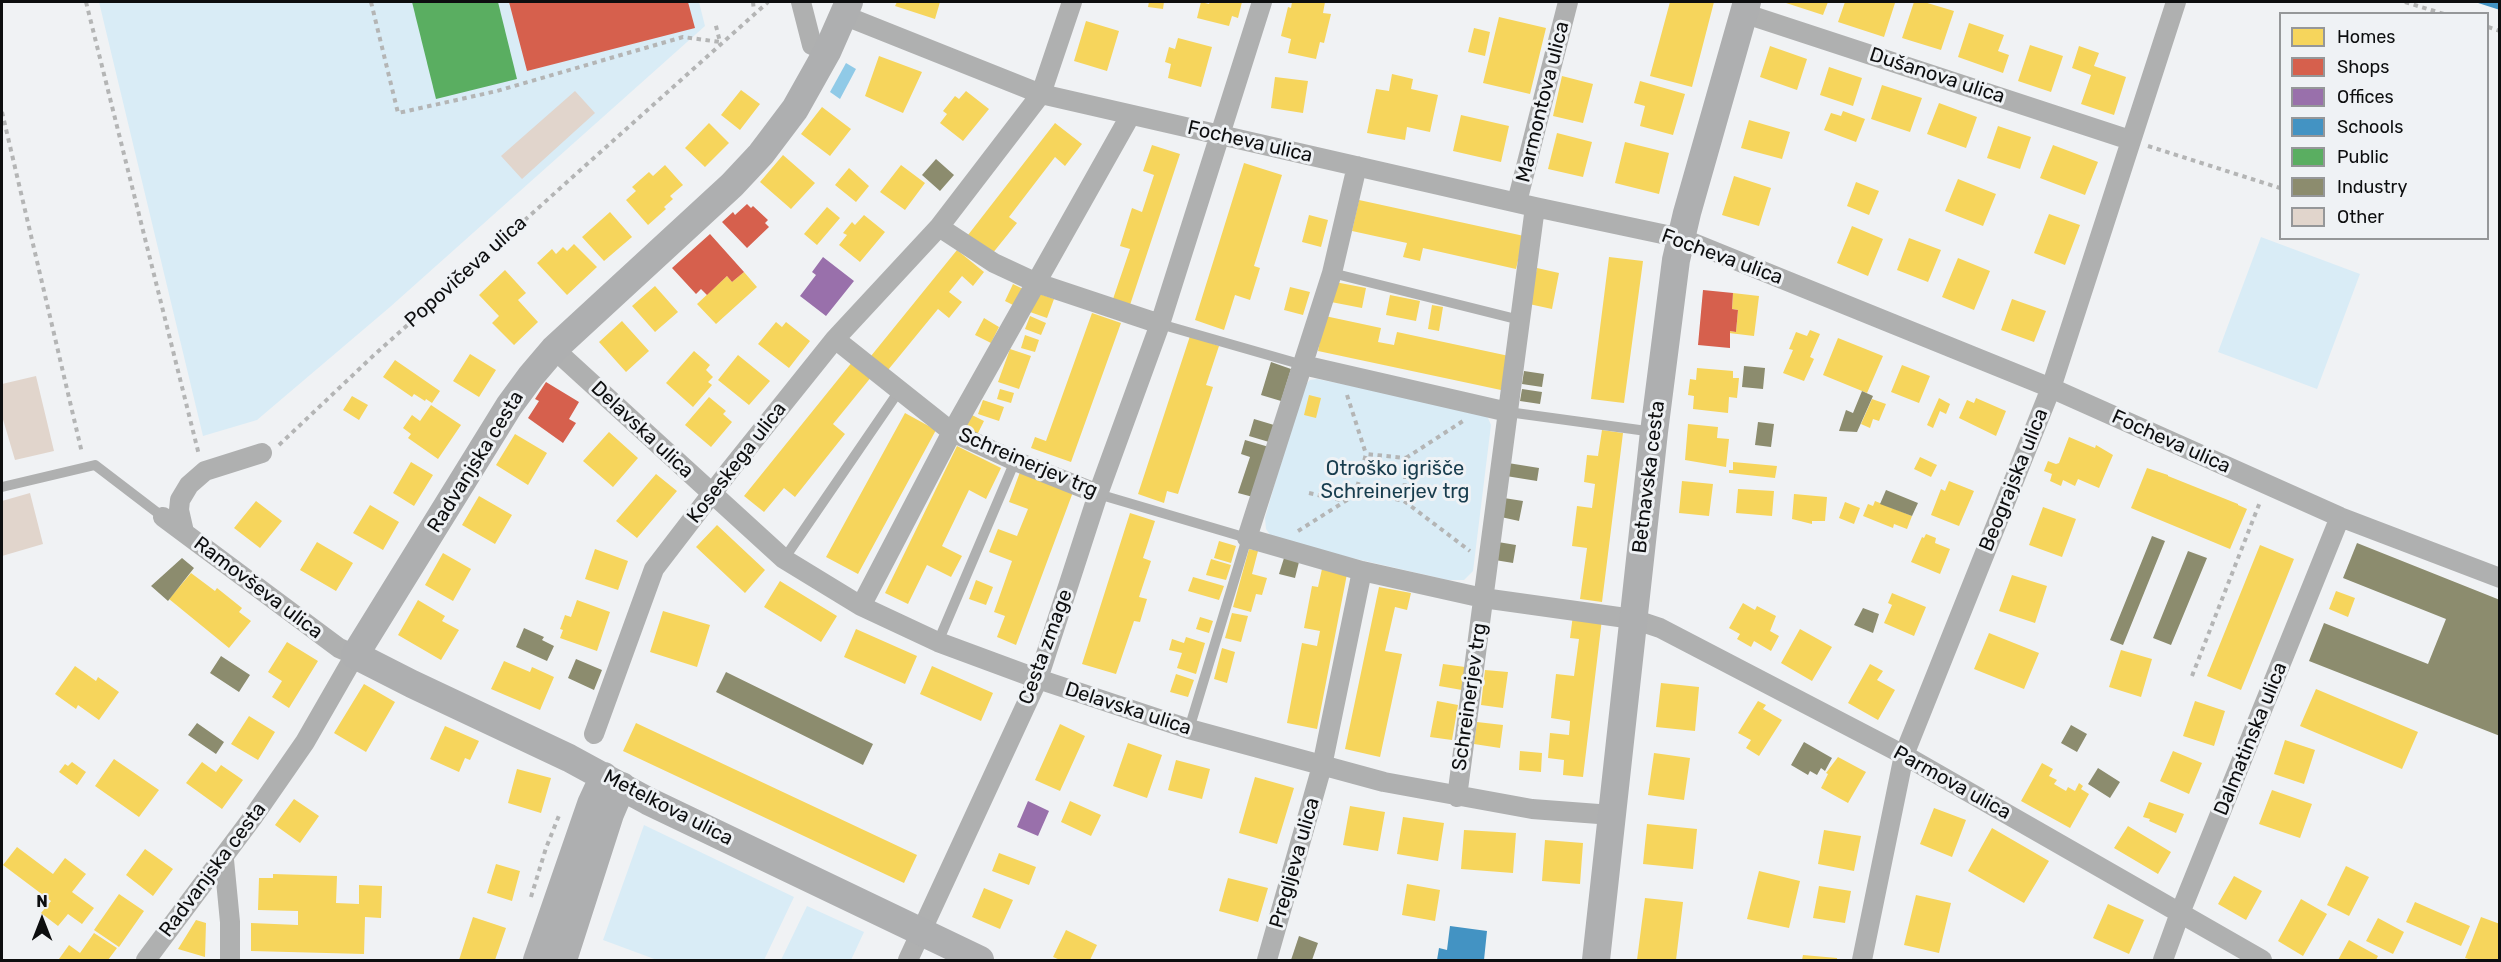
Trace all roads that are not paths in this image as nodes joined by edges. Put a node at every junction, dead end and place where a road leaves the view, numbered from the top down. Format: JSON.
{"nodes":[{"id":1,"x":801,"y":2,"type":"edge"},
{"id":2,"x":1072,"y":2,"type":"edge"},
{"id":3,"x":1262,"y":2,"type":"edge"},
{"id":4,"x":1568,"y":2,"type":"edge"},
{"id":5,"x":2176,"y":2,"type":"edge"},
{"id":6,"x":1745,"y":7,"type":"edge"},
{"id":7,"x":846,"y":8,"type":"edge"},
{"id":8,"x":826,"y":52,"type":"junction"},
{"id":9,"x":1041,"y":94,"type":"junction"},
{"id":10,"x":1130,"y":116,"type":"junction"},
{"id":11,"x":1219,"y":134,"type":"junction"},
{"id":12,"x":2130,"y":140,"type":"junction"},
{"id":13,"x":1357,"y":166,"type":"junction"},
{"id":14,"x":1526,"y":204,"type":"junction"},
{"id":15,"x":939,"y":227,"type":"junction"},
{"id":16,"x":1681,"y":238,"type":"junction"},
{"id":17,"x":1332,"y":273,"type":"junction"},
{"id":18,"x":1037,"y":284,"type":"junction"},
{"id":19,"x":1520,"y":320,"type":"junction"},
{"id":20,"x":1160,"y":324,"type":"junction"},
{"id":21,"x":835,"y":339,"type":"junction"},
{"id":22,"x":554,"y":349,"type":"junction"},
{"id":23,"x":1303,"y":365,"type":"junction"},
{"id":24,"x":2051,"y":388,"type":"junction"},
{"id":25,"x":899,"y":391,"type":"junction"},
{"id":26,"x":1508,"y":412,"type":"junction"},
{"id":27,"x":952,"y":432,"type":"junction"},
{"id":28,"x":1654,"y":432,"type":"junction"},
{"id":29,"x":262,"y":453,"type":"road end"},
{"id":30,"x":1015,"y":461,"type":"junction"},
{"id":31,"x":2,"y":487,"type":"edge"},
{"id":32,"x":712,"y":494,"type":"junction"},
{"id":33,"x":1098,"y":494,"type":"junction"},
{"id":34,"x":163,"y":517,"type":"joint"},
{"id":35,"x":2340,"y":517,"type":"junction"},
{"id":36,"x":184,"y":532,"type":"junction"},
{"id":37,"x":1247,"y":538,"type":"junction"},
{"id":38,"x":784,"y":559,"type":"junction"},
{"id":39,"x":1362,"y":571,"type":"junction"},
{"id":40,"x":2499,"y":578,"type":"edge"},
{"id":41,"x":1483,"y":598,"type":"junction"},
{"id":42,"x":861,"y":606,"type":"junction"},
{"id":43,"x":1633,"y":619,"type":"junction"},
{"id":44,"x":938,"y":642,"type":"junction"},
{"id":45,"x":356,"y":655,"type":"junction"},
{"id":46,"x":1038,"y":680,"type":"junction"},
{"id":47,"x":1189,"y":729,"type":"junction"},
{"id":48,"x":594,"y":734,"type":"dead end"},
{"id":49,"x":1904,"y":755,"type":"junction"},
{"id":50,"x":1322,"y":766,"type":"junction"},
{"id":51,"x":613,"y":781,"type":"junction"},
{"id":52,"x":1457,"y":797,"type":"junction"},
{"id":53,"x":1612,"y":815,"type":"junction"},
{"id":54,"x":224,"y":860,"type":"junction"},
{"id":55,"x":2180,"y":913,"type":"junction"},
{"id":56,"x":922,"y":932,"type":"junction"},
{"id":57,"x":146,"y":960,"type":"edge"},
{"id":58,"x":230,"y":960,"type":"edge"},
{"id":59,"x":537,"y":960,"type":"edge"},
{"id":60,"x":563,"y":960,"type":"edge"},
{"id":61,"x":908,"y":960,"type":"edge"},
{"id":62,"x":980,"y":960,"type":"edge"},
{"id":63,"x":1267,"y":960,"type":"edge"},
{"id":64,"x":1596,"y":960,"type":"edge"},
{"id":65,"x":1862,"y":960,"type":"edge"},
{"id":66,"x":2163,"y":960,"type":"edge"},
{"id":67,"x":2262,"y":960,"type":"edge"}],
"edges":[{"from":1,"to":8,"type":"street"},
{"from":2,"to":9,"type":"street","name":"Koseskega ulica"},
{"from":3,"to":11,"type":"street","name":"Cesta zmage"},
{"from":4,"to":14,"type":"street","name":"Marmontova ulica"},
{"from":5,"to":12,"type":"street","name":"Beograjska ulica"},
{"from":6,"to":12,"type":"street","name":"Dušanova ulica"},
{"from":6,"to":16,"type":"street","name":"Betnavska cesta"},
{"from":7,"to":8,"type":"street","name":"Radvanjska cesta"},
{"from":7,"to":9,"type":"street","name":"Focheva ulica"},
{"from":8,"to":22,"type":"street","name":"Radvanjska cesta"},
{"from":9,"to":10,"type":"street","name":"Focheva ulica"},
{"from":9,"to":15,"type":"street","name":"Koseskega ulica"},
{"from":10,"to":11,"type":"street","name":"Focheva ulica"},
{"from":10,"to":18,"type":"street"},
{"from":11,"to":13,"type":"street","name":"Focheva ulica"},
{"from":11,"to":20,"type":"street","name":"Cesta zmage"},
{"from":12,"to":24,"type":"street","name":"Beograjska ulica"},
{"from":13,"to":14,"type":"street","name":"Focheva ulica"},
{"from":13,"to":17,"type":"street"},
{"from":14,"to":16,"type":"street","name":"Focheva ulica"},
{"from":14,"to":19,"type":"street","name":"Schreinerjev trg"},
{"from":15,"to":18,"type":"street"},
{"from":15,"to":21,"type":"street","name":"Koseskega ulica"},
{"from":16,"to":24,"type":"street","name":"Focheva ulica"},
{"from":16,"to":28,"type":"street","name":"Betnavska cesta"},
{"from":17,"to":19,"type":"lane"},
{"from":17,"to":23,"type":"street"},
{"from":18,"to":20,"type":"street"},
{"from":18,"to":27,"type":"street"},
{"from":19,"to":26,"type":"street","name":"Schreinerjev trg"},
{"from":20,"to":23,"type":"lane"},
{"from":20,"to":33,"type":"street","name":"Cesta zmage"},
{"from":21,"to":25,"type":"street","name":"Schreinerjev trg"},
{"from":21,"to":32,"type":"street","name":"Koseskega ulica"},
{"from":22,"to":32,"type":"street","name":"Delavska ulica"},
{"from":22,"to":45,"type":"street","name":"Radvanjska cesta"},
{"from":23,"to":26,"type":"street"},
{"from":23,"to":37,"type":"street"},
{"from":24,"to":35,"type":"street","name":"Focheva ulica"},
{"from":24,"to":49,"type":"street","name":"Beograjska ulica"},
{"from":25,"to":27,"type":"street","name":"Schreinerjev trg"},
{"from":25,"to":38,"type":"lane"},
{"from":26,"to":28,"type":"lane"},
{"from":26,"to":41,"type":"street","name":"Schreinerjev trg"},
{"from":27,"to":30,"type":"street","name":"Schreinerjev trg"},
{"from":27,"to":42,"type":"street"},
{"from":28,"to":43,"type":"street","name":"Betnavska cesta"},
{"from":29,"to":36,"type":"street"},
{"from":30,"to":33,"type":"street","name":"Schreinerjev trg"},
{"from":30,"to":44,"type":"lane"},
{"from":31,"to":34,"type":"lane"},
{"from":32,"to":38,"type":"street","name":"Delavska ulica"},
{"from":32,"to":48,"type":"street","name":"Koseskega ulica"},
{"from":33,"to":37,"type":"lane","name":"Schreinerjev trg"},
{"from":33,"to":46,"type":"street","name":"Cesta zmage"},
{"from":34,"to":36,"type":"street","name":"Ramovševa ulica"},
{"from":35,"to":40,"type":"street","name":"Focheva ulica"},
{"from":35,"to":55,"type":"street","name":"Dalmatinska ulica"},
{"from":36,"to":45,"type":"street","name":"Ramovševa ulica"},
{"from":37,"to":39,"type":"street","name":"Schreinerjev trg"},
{"from":37,"to":47,"type":"lane"},
{"from":38,"to":42,"type":"street","name":"Delavska ulica"},
{"from":39,"to":41,"type":"street","name":"Schreinerjev trg"},
{"from":39,"to":50,"type":"street"},
{"from":41,"to":43,"type":"street","name":"Schreinerjev trg"},
{"from":41,"to":52,"type":"street","name":"Schreinerjev trg"},
{"from":42,"to":44,"type":"street","name":"Delavska ulica"},
{"from":43,"to":49,"type":"street","name":"Parmova ulica"},
{"from":43,"to":53,"type":"street","name":"Betnavska cesta"},
{"from":44,"to":46,"type":"street","name":"Delavska ulica"},
{"from":45,"to":51,"type":"street","name":"Metelkova ulica"},
{"from":45,"to":54,"type":"street","name":"Radvanjska cesta"},
{"from":46,"to":47,"type":"street","name":"Delavska ulica"},
{"from":46,"to":56,"type":"street","name":"Cesta zmage"},
{"from":47,"to":50,"type":"street","name":"Delavska ulica"},
{"from":49,"to":55,"type":"street","name":"Parmova ulica"},
{"from":49,"to":65,"type":"street","name":"Beograjska ulica"},
{"from":50,"to":52,"type":"street","name":"Delavska ulica"},
{"from":50,"to":63,"type":"street","name":"Pregljeva ulica"},
{"from":51,"to":56,"type":"street","name":"Metelkova ulica"},
{"from":51,"to":59,"type":"street"},
{"from":51,"to":60,"type":"street"},
{"from":52,"to":53,"type":"street","name":"Delavska ulica"},
{"from":53,"to":64,"type":"street","name":"Betnavska cesta"},
{"from":54,"to":57,"type":"street","name":"Radvanjska cesta"},
{"from":54,"to":58,"type":"street"},
{"from":55,"to":66,"type":"street","name":"Dalmatinska ulica"},
{"from":55,"to":67,"type":"street","name":"Parmova ulica"},
{"from":56,"to":61,"type":"street","name":"Cesta zmage"},
{"from":56,"to":62,"type":"street","name":"Metelkova ulica"}]}
